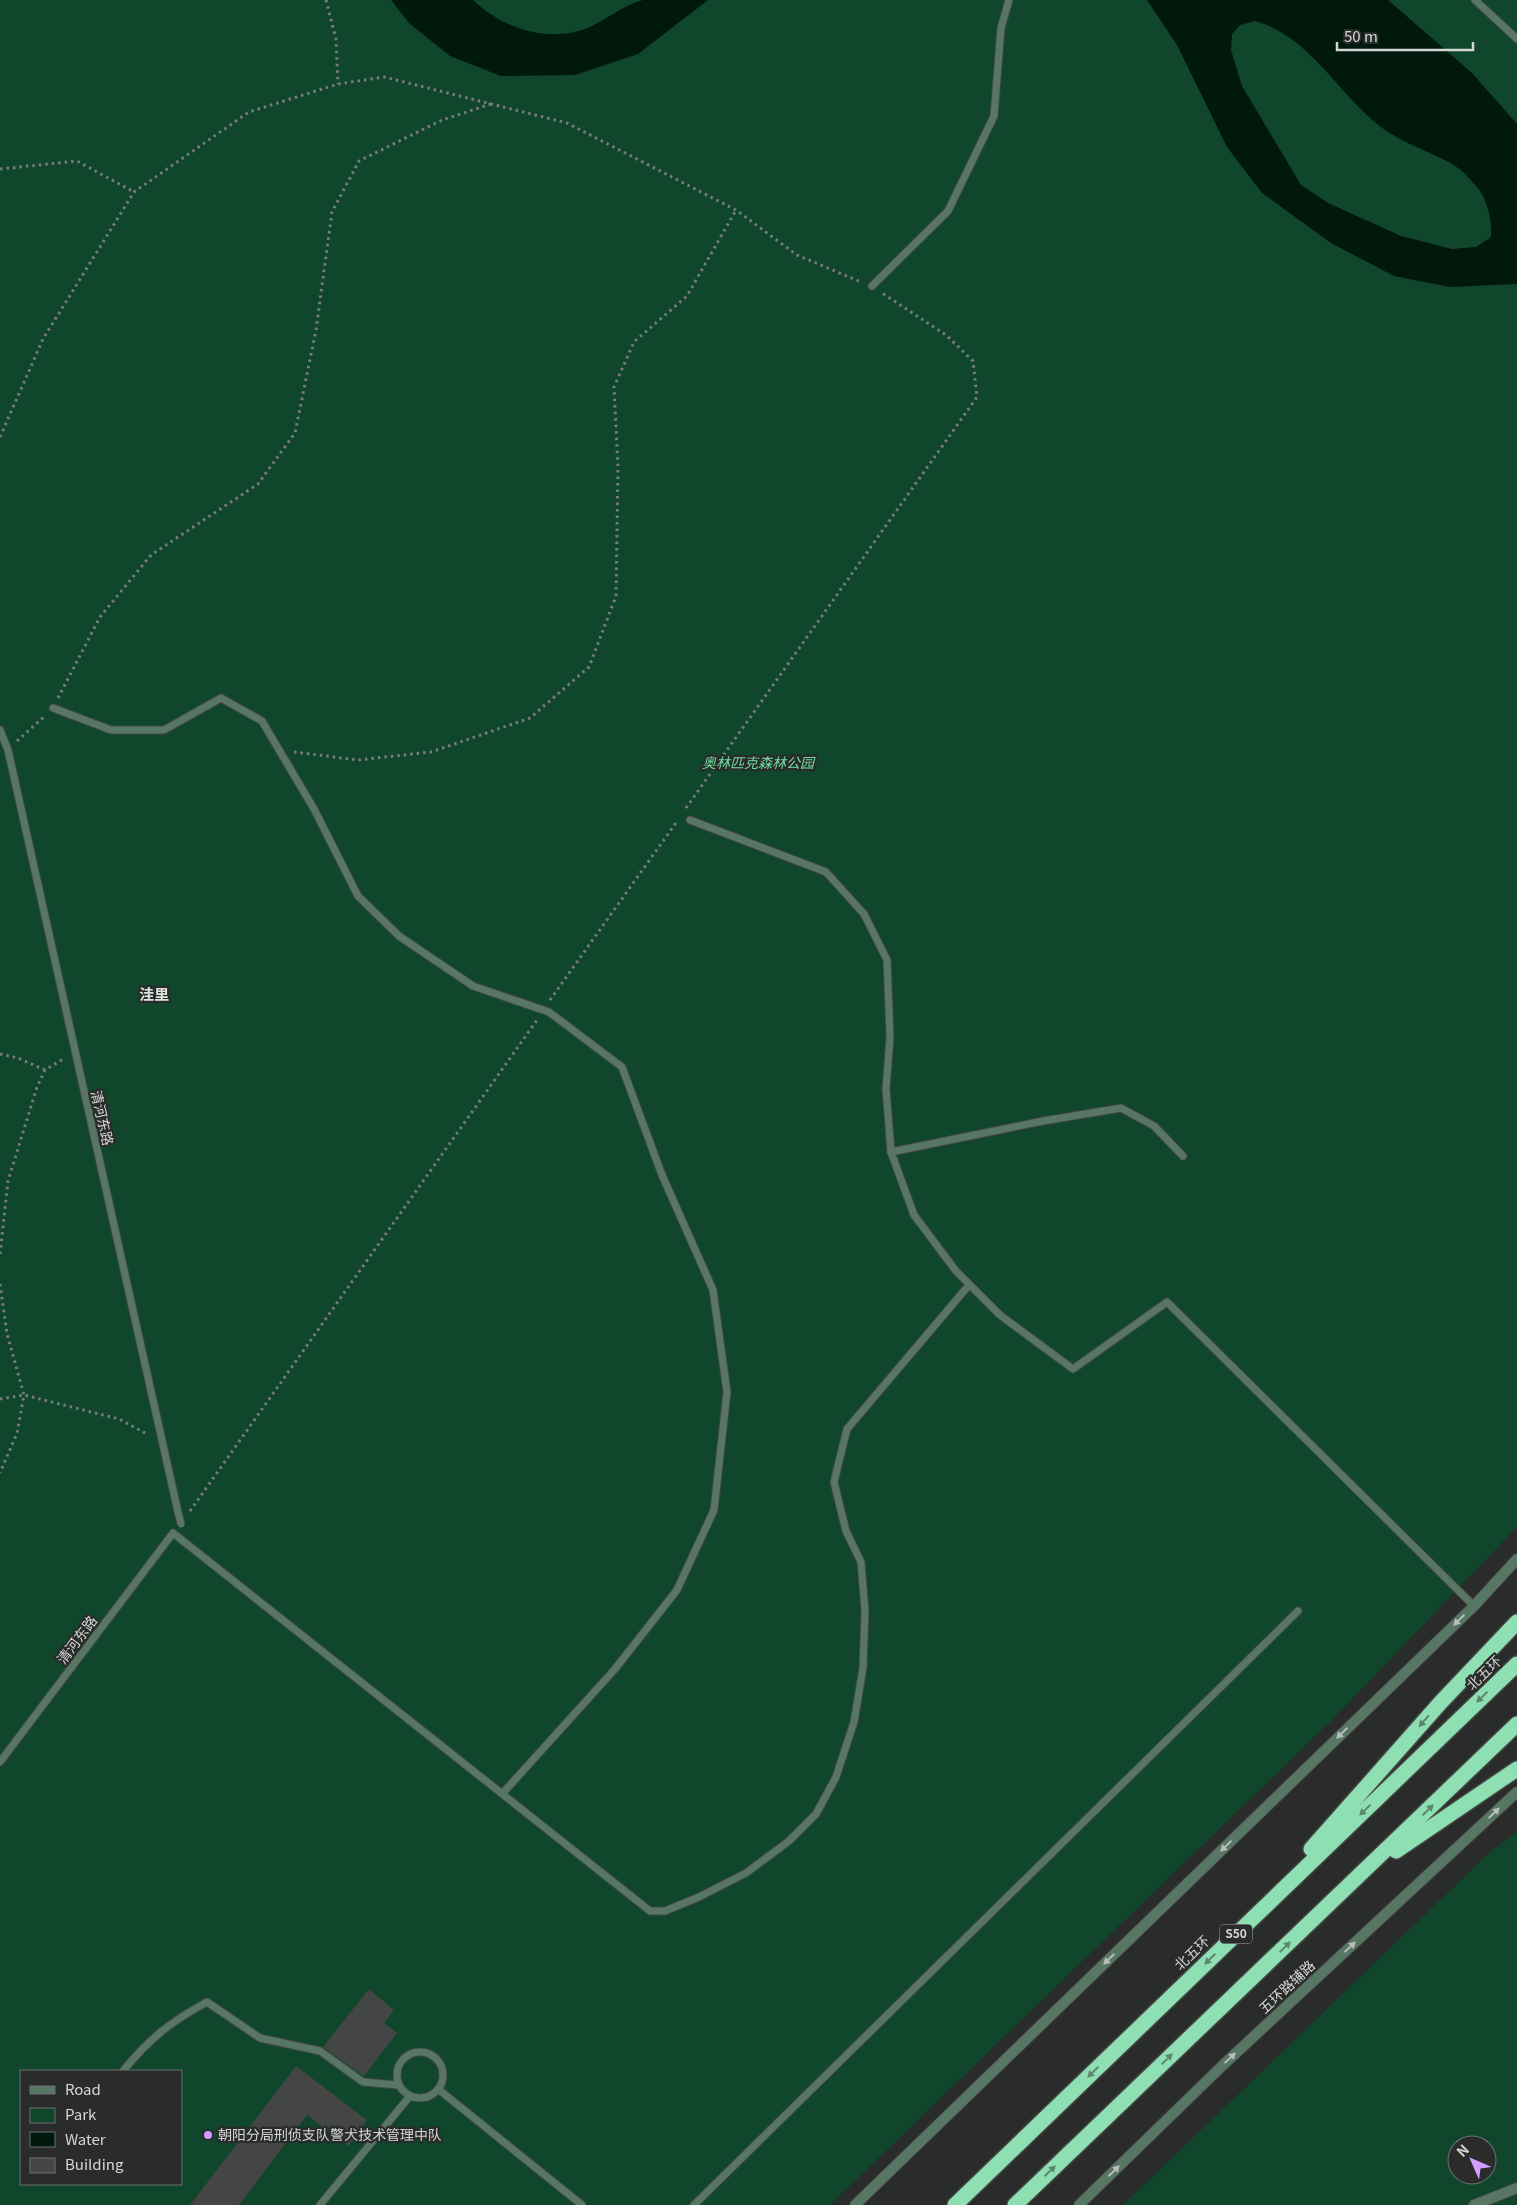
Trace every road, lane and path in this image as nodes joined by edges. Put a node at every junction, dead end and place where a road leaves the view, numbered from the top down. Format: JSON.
{"nodes":[{"id":1,"x":326,"y":0,"type":"edge"},
{"id":2,"x":1010,"y":0,"type":"edge"},
{"id":3,"x":1475,"y":0,"type":"edge"},
{"id":4,"x":1517,"y":39,"type":"edge"},
{"id":5,"x":338,"y":84,"type":"junction"},
{"id":6,"x":492,"y":104,"type":"junction"},
{"id":7,"x":0,"y":169,"type":"edge"},
{"id":8,"x":134,"y":192,"type":"junction"},
{"id":9,"x":736,"y":210,"type":"junction"},
{"id":10,"x":872,"y":286,"type":"junction"},
{"id":11,"x":0,"y":436,"type":"edge"},
{"id":12,"x":53,"y":708,"type":"junction"},
{"id":13,"x":0,"y":730,"type":"edge"},
{"id":14,"x":8,"y":750,"type":"junction"},
{"id":15,"x":278,"y":750,"type":"junction"},
{"id":16,"x":690,"y":820,"type":"dead end"},
{"id":17,"x":544,"y":1010,"type":"junction"},
{"id":18,"x":74,"y":1053,"type":"junction"},
{"id":19,"x":0,"y":1054,"type":"edge"},
{"id":20,"x":45,"y":1070,"type":"junction"},
{"id":21,"x":891,"y":1152,"type":"junction"},
{"id":22,"x":1183,"y":1156,"type":"dead end"},
{"id":23,"x":0,"y":1254,"type":"edge"},
{"id":24,"x":0,"y":1284,"type":"edge"},
{"id":25,"x":969,"y":1285,"type":"junction"},
{"id":26,"x":24,"y":1396,"type":"junction"},
{"id":27,"x":0,"y":1398,"type":"edge"},
{"id":28,"x":162,"y":1442,"type":"junction"},
{"id":29,"x":0,"y":1473,"type":"edge"},
{"id":30,"x":181,"y":1524,"type":"dead end"},
{"id":31,"x":173,"y":1534,"type":"junction"},
{"id":32,"x":1517,"y":1559,"type":"edge"},
{"id":33,"x":1474,"y":1606,"type":"junction"},
{"id":34,"x":1298,"y":1611,"type":"dead end"},
{"id":35,"x":1517,"y":1622,"type":"edge"},
{"id":36,"x":1517,"y":1664,"type":"edge"},
{"id":37,"x":1517,"y":1724,"type":"edge"},
{"id":38,"x":0,"y":1762,"type":"edge"},
{"id":39,"x":1517,"y":1769,"type":"edge"},
{"id":40,"x":1517,"y":1792,"type":"edge"},
{"id":41,"x":502,"y":1794,"type":"junction"},
{"id":42,"x":1363,"y":1872,"type":"junction"},
{"id":43,"x":1240,"y":1929,"type":"junction"},
{"id":44,"x":124,"y":2070,"type":"edge"},
{"id":45,"x":398,"y":2085,"type":"junction"},
{"id":46,"x":438,"y":2090,"type":"junction"},
{"id":47,"x":410,"y":2096,"type":"junction"},
{"id":48,"x":1517,"y":2188,"type":"edge"},
{"id":49,"x":320,"y":2205,"type":"edge"},
{"id":50,"x":582,"y":2205,"type":"edge"},
{"id":51,"x":694,"y":2205,"type":"edge"},
{"id":52,"x":855,"y":2205,"type":"edge"},
{"id":53,"x":955,"y":2205,"type":"edge"},
{"id":54,"x":1015,"y":2205,"type":"edge"},
{"id":55,"x":1079,"y":2205,"type":"edge"},
{"id":56,"x":1474,"y":2205,"type":"edge"}],
"edges":[{"from":1,"to":5,"type":"path"},
{"from":2,"to":10,"type":"lane"},
{"from":3,"to":4,"type":"lane"},
{"from":5,"to":6,"type":"path"},
{"from":5,"to":8,"type":"path"},
{"from":6,"to":9,"type":"path"},
{"from":6,"to":12,"type":"path"},
{"from":7,"to":8,"type":"path"},
{"from":8,"to":11,"type":"path"},
{"from":9,"to":10,"type":"path"},
{"from":9,"to":15,"type":"path"},
{"from":10,"to":17,"type":"path"},
{"from":12,"to":14,"type":"path"},
{"from":12,"to":15,"type":"lane"},
{"from":13,"to":14,"type":"lane","name":"清河东路"},
{"from":14,"to":18,"type":"lane","name":"清河东路"},
{"from":15,"to":17,"type":"lane"},
{"from":16,"to":21,"type":"lane"},
{"from":17,"to":31,"type":"path"},
{"from":17,"to":41,"type":"lane"},
{"from":18,"to":20,"type":"path"},
{"from":18,"to":28,"type":"lane","name":"清河东路"},
{"from":19,"to":20,"type":"path"},
{"from":20,"to":23,"type":"path"},
{"from":21,"to":22,"type":"lane"},
{"from":21,"to":25,"type":"lane"},
{"from":24,"to":26,"type":"path"},
{"from":25,"to":33,"type":"lane"},
{"from":25,"to":41,"type":"lane"},
{"from":26,"to":27,"type":"path"},
{"from":26,"to":28,"type":"path"},
{"from":26,"to":29,"type":"path"},
{"from":28,"to":30,"type":"lane","name":"清河东路","bridge":true},
{"from":31,"to":38,"type":"lane","name":"清河东路"},
{"from":31,"to":41,"type":"lane"},
{"from":32,"to":33,"type":"street"},
{"from":33,"to":52,"type":"street","one_way":true},
{"from":34,"to":51,"type":"lane"},
{"from":35,"to":43,"type":"highway","one_way":true},
{"from":36,"to":43,"type":"highway","name":"北五环","number":"S50","one_way":true},
{"from":42,"to":37,"type":"highway","one_way":true},
{"from":39,"to":42,"type":"highway"},
{"from":55,"to":40,"type":"street","name":"五环路辅路","one_way":true},
{"from":54,"to":42,"type":"highway","one_way":true},
{"from":43,"to":53,"type":"highway","name":"北五环","number":"S50","one_way":true},
{"from":44,"to":45,"type":"lane"},
{"from":45,"to":46,"type":"lane"},
{"from":45,"to":47,"type":"lane"},
{"from":46,"to":47,"type":"lane"},
{"from":46,"to":50,"type":"lane"},
{"from":47,"to":49,"type":"lane"},
{"from":48,"to":56,"type":"street"}]}
